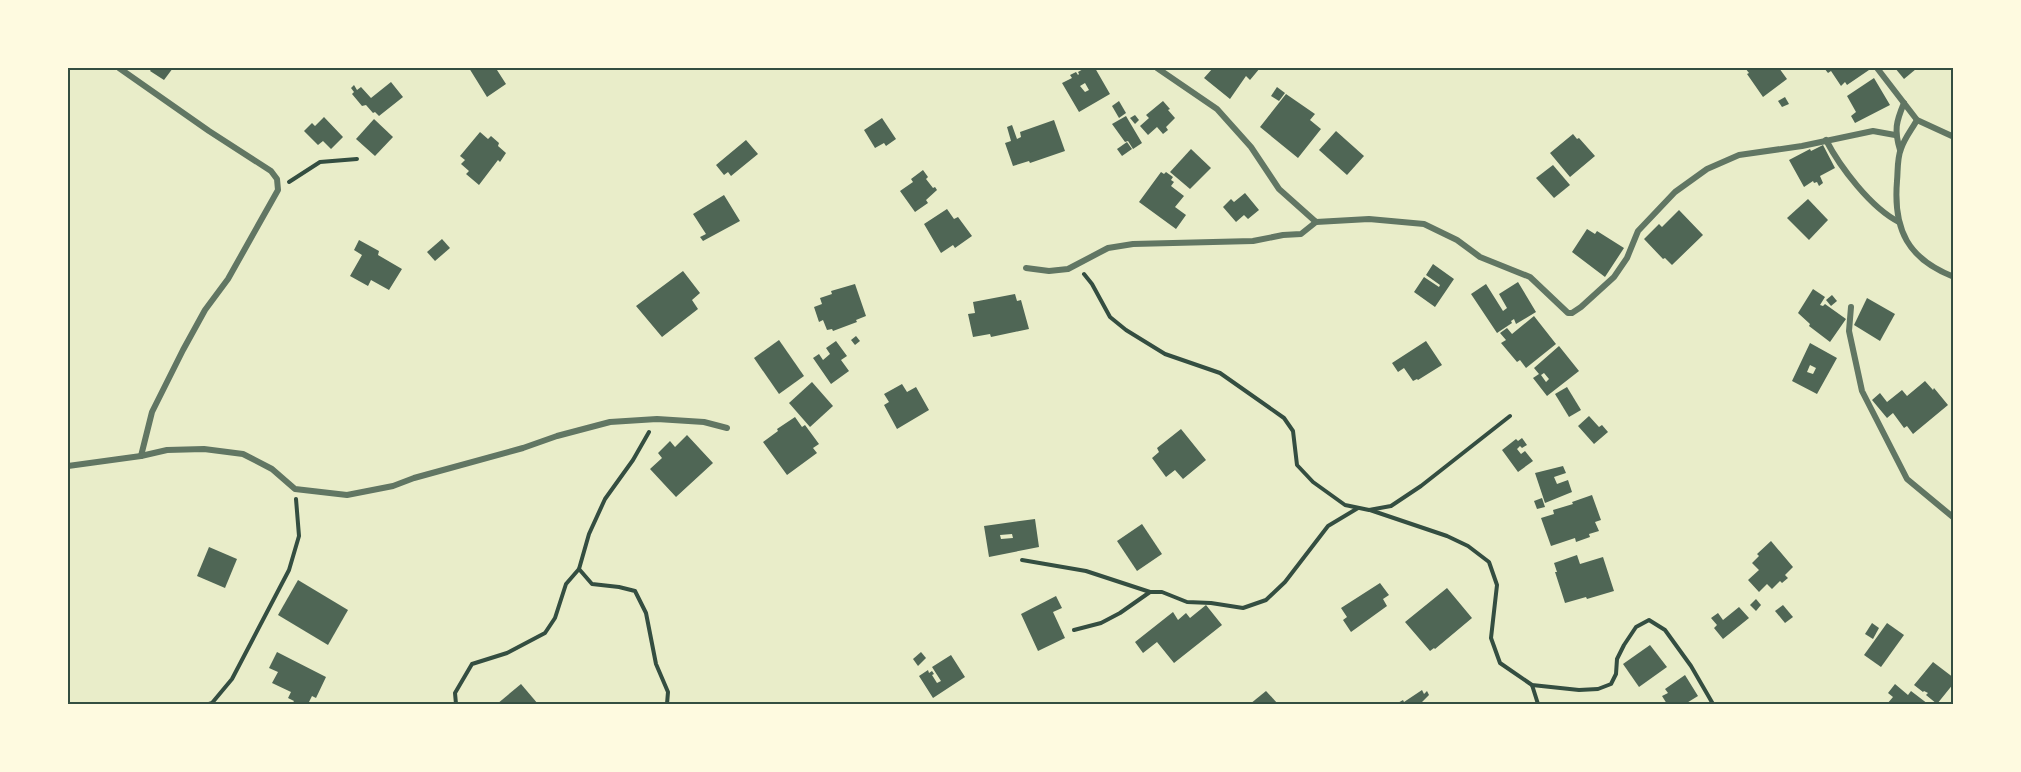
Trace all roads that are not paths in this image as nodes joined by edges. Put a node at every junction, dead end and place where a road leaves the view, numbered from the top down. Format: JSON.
{"nodes":[{"id":1,"x":119,"y":68,"type":"edge"},
{"id":2,"x":1156,"y":68,"type":"edge"},
{"id":3,"x":1877,"y":68,"type":"edge"},
{"id":4,"x":1904,"y":104,"type":"junction"},
{"id":5,"x":1917,"y":120,"type":"junction"},
{"id":6,"x":1895,"y":135,"type":"junction"},
{"id":7,"x":1953,"y":137,"type":"edge"},
{"id":8,"x":1826,"y":140,"type":"junction"},
{"id":9,"x":1900,"y":150,"type":"junction"},
{"id":10,"x":1316,"y":222,"type":"junction"},
{"id":11,"x":1899,"y":222,"type":"junction"},
{"id":12,"x":1026,"y":268,"type":"dead end"},
{"id":13,"x":1953,"y":277,"type":"edge"},
{"id":14,"x":1851,"y":307,"type":"dead end"},
{"id":15,"x":727,"y":428,"type":"dead end"},
{"id":16,"x":141,"y":456,"type":"junction"},
{"id":17,"x":68,"y":466,"type":"edge"},
{"id":18,"x":1953,"y":518,"type":"edge"}],
"edges":[{"from":1,"to":16,"type":"street"},
{"from":2,"to":10,"type":"street"},
{"from":3,"to":4,"type":"street"},
{"from":4,"to":5,"type":"street"},
{"from":4,"to":6,"type":"street"},
{"from":5,"to":7,"type":"street"},
{"from":5,"to":9,"type":"street"},
{"from":6,"to":8,"type":"street"},
{"from":6,"to":9,"type":"street"},
{"from":8,"to":10,"type":"street"},
{"from":8,"to":11,"type":"street"},
{"from":9,"to":11,"type":"street"},
{"from":10,"to":12,"type":"street"},
{"from":11,"to":13,"type":"street"},
{"from":14,"to":18,"type":"street"},
{"from":15,"to":16,"type":"street"},
{"from":16,"to":17,"type":"street"}]}
